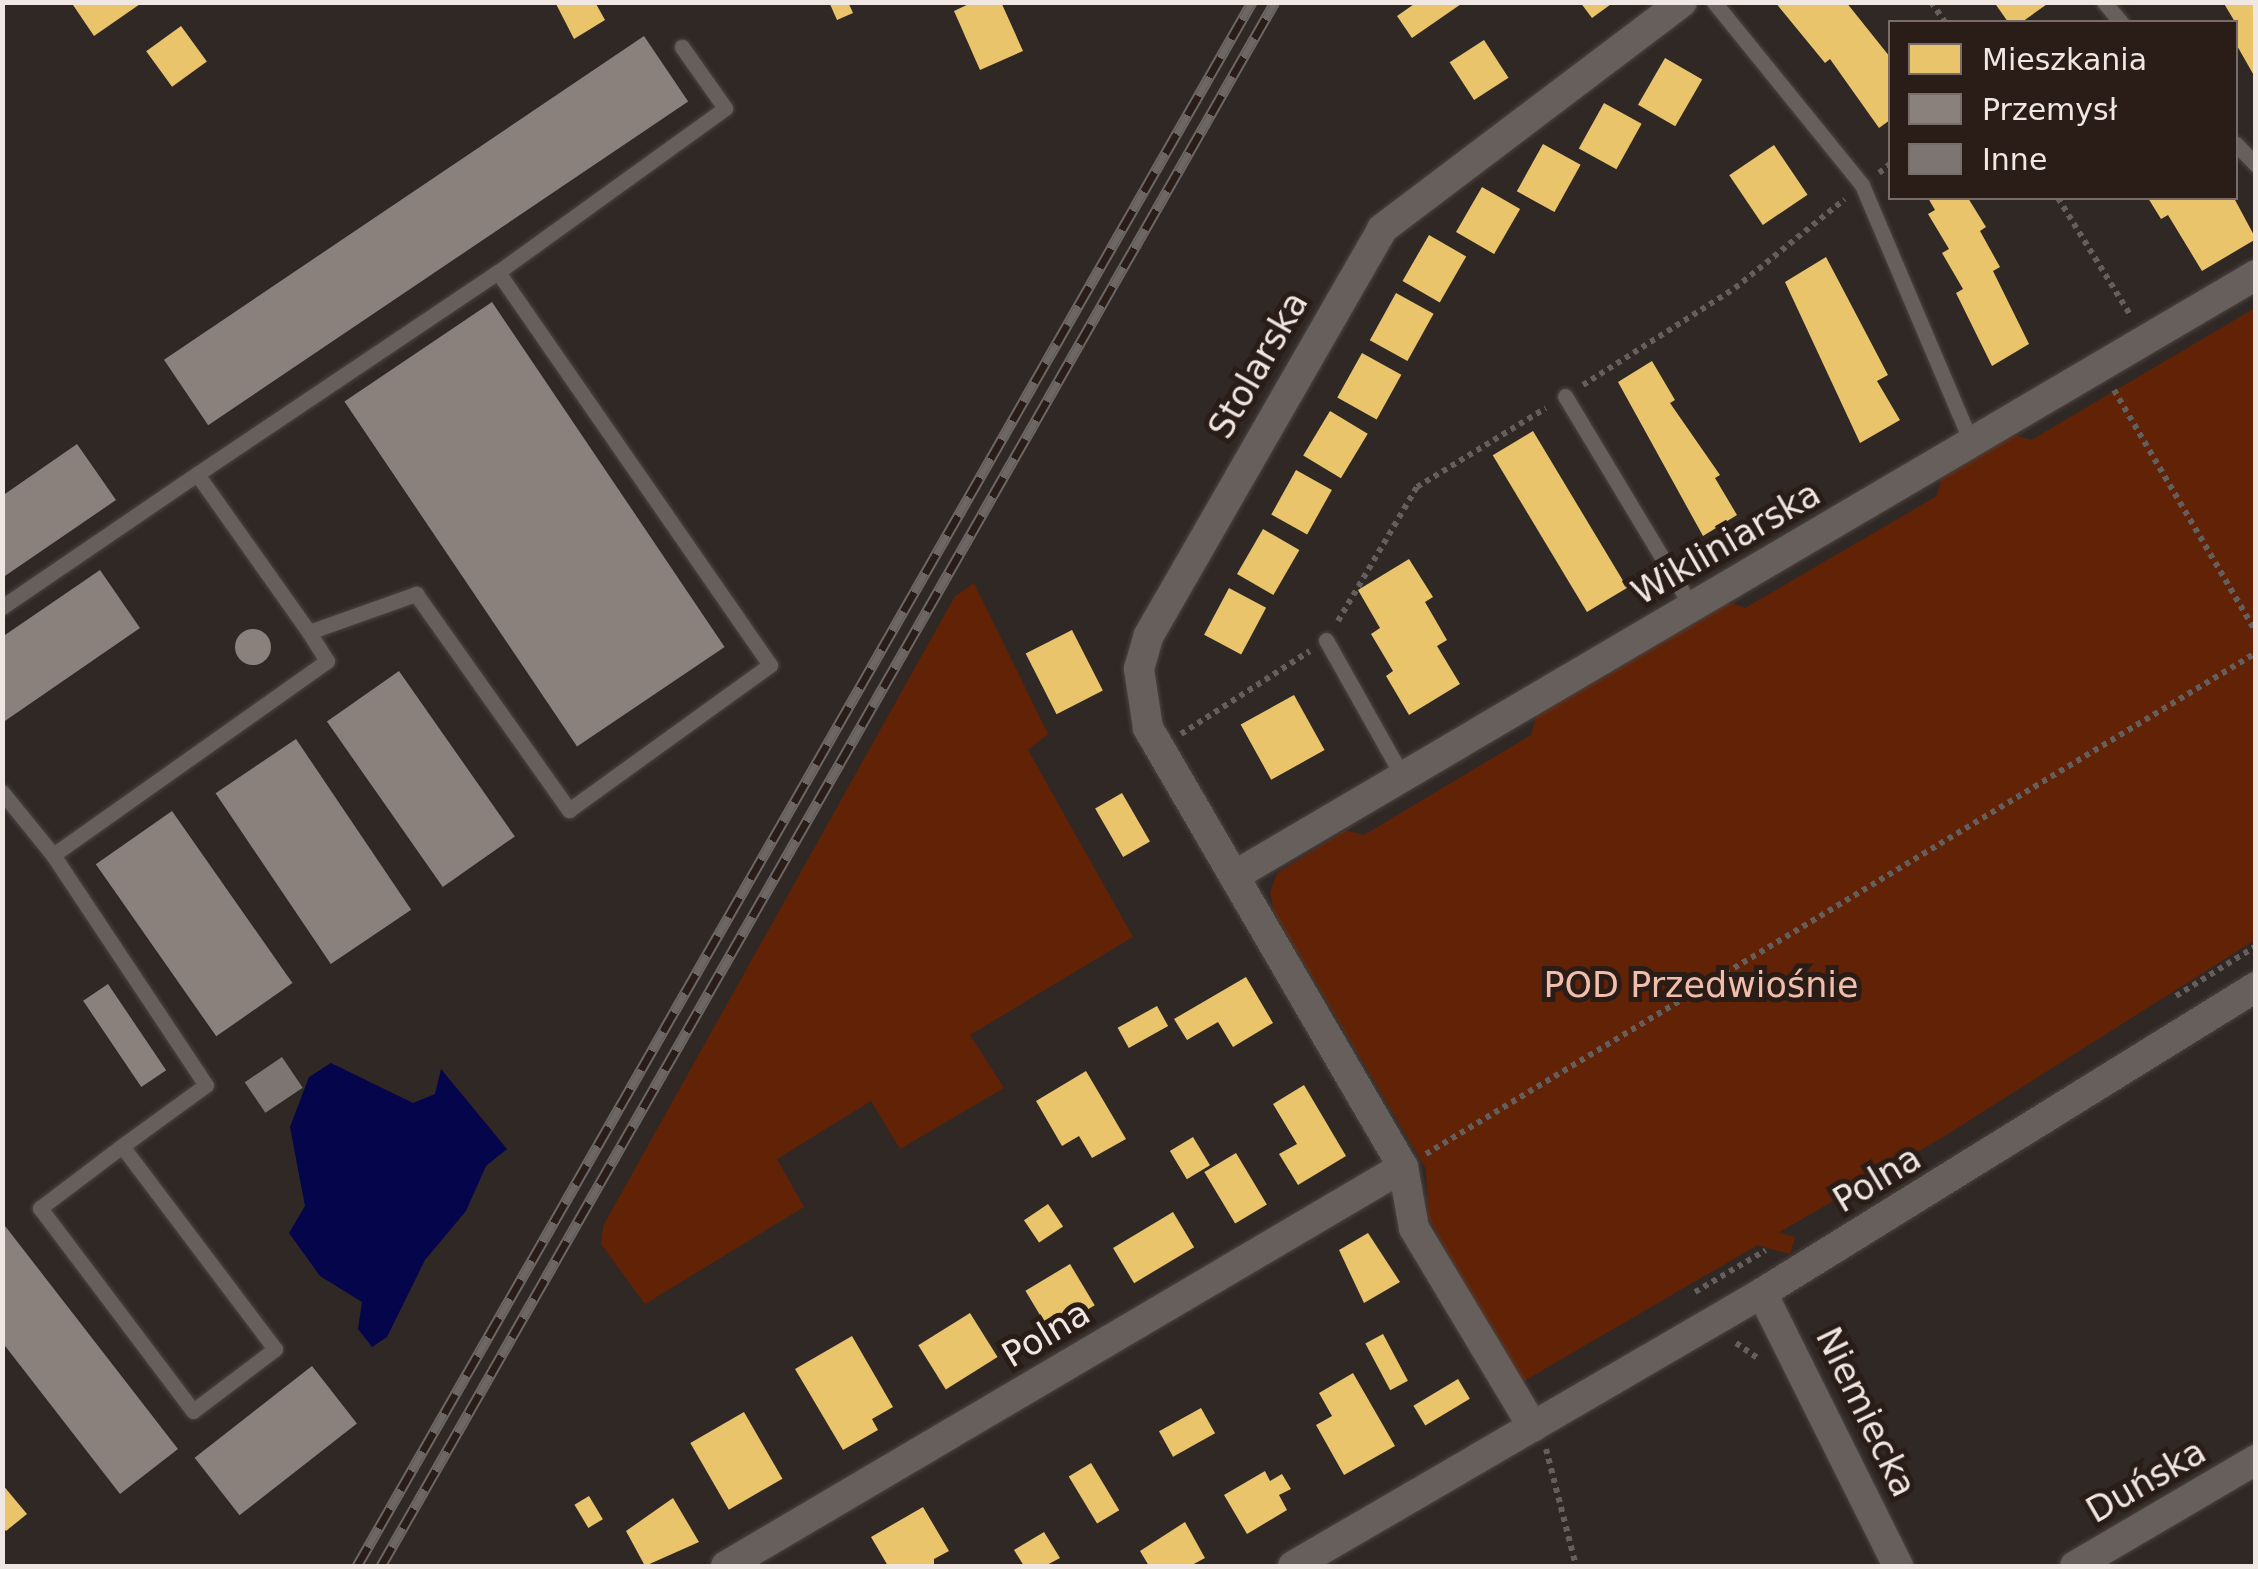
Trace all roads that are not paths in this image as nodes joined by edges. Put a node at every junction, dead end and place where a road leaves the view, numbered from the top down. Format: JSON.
{"nodes":[{"id":1,"x":1682,"y":2,"type":"edge"},
{"id":2,"x":1714,"y":2,"type":"edge"},
{"id":3,"x":682,"y":47,"type":"dead end"},
{"id":4,"x":2238,"y":146,"type":"edge"},
{"id":5,"x":2256,"y":165,"type":"edge"},
{"id":6,"x":498,"y":272,"type":"junction"},
{"id":7,"x":2256,"y":275,"type":"edge"},
{"id":8,"x":1564,"y":396,"type":"road end"},
{"id":9,"x":1972,"y":444,"type":"junction"},
{"id":10,"x":197,"y":474,"type":"junction"},
{"id":11,"x":1691,"y":606,"type":"junction"},
{"id":12,"x":2,"y":607,"type":"edge"},
{"id":13,"x":310,"y":632,"type":"junction"},
{"id":14,"x":1326,"y":640,"type":"road end"},
{"id":15,"x":1403,"y":778,"type":"junction"},
{"id":16,"x":2,"y":792,"type":"edge"},
{"id":17,"x":53,"y":855,"type":"junction"},
{"id":18,"x":1234,"y":876,"type":"junction"},
{"id":19,"x":2256,"y":987,"type":"edge"},
{"id":20,"x":122,"y":1146,"type":"junction"},
{"id":21,"x":1411,"y":1162,"type":"junction"},
{"id":22,"x":1762,"y":1293,"type":"junction"},
{"id":23,"x":1533,"y":1427,"type":"junction"},
{"id":24,"x":2256,"y":1460,"type":"edge"},
{"id":25,"x":726,"y":1566,"type":"edge"},
{"id":26,"x":1293,"y":1566,"type":"edge"},
{"id":27,"x":1898,"y":1566,"type":"edge"},
{"id":28,"x":2075,"y":1566,"type":"edge"}],
"edges":[{"from":1,"to":18,"type":"street","name":"Stolarska"},
{"from":2,"to":9,"type":"lane"},
{"from":3,"to":6,"type":"lane"},
{"from":4,"to":5,"type":"lane"},
{"from":6,"to":10,"type":"lane"},
{"from":6,"to":13,"type":"lane"},
{"from":7,"to":9,"type":"street","name":"Wikliniarska"},
{"from":8,"to":11,"type":"lane"},
{"from":9,"to":11,"type":"street","name":"Wikliniarska"},
{"from":10,"to":12,"type":"lane"},
{"from":10,"to":13,"type":"lane"},
{"from":11,"to":15,"type":"street","name":"Wikliniarska"},
{"from":13,"to":17,"type":"lane"},
{"from":14,"to":15,"type":"lane"},
{"from":15,"to":18,"type":"street","name":"Wikliniarska"},
{"from":16,"to":17,"type":"lane"},
{"from":17,"to":20,"type":"lane"},
{"from":18,"to":21,"type":"street"},
{"from":19,"to":22,"type":"street","name":"Polna"},
{"from":20,"to":20,"type":"lane"},
{"from":21,"to":23,"type":"street"},
{"from":21,"to":25,"type":"street","name":"Polna"},
{"from":22,"to":23,"type":"street","name":"Polna"},
{"from":22,"to":27,"type":"street","name":"Niemiecka"},
{"from":23,"to":26,"type":"street","name":"Polna"},
{"from":24,"to":28,"type":"street","name":"Duńska"}]}
